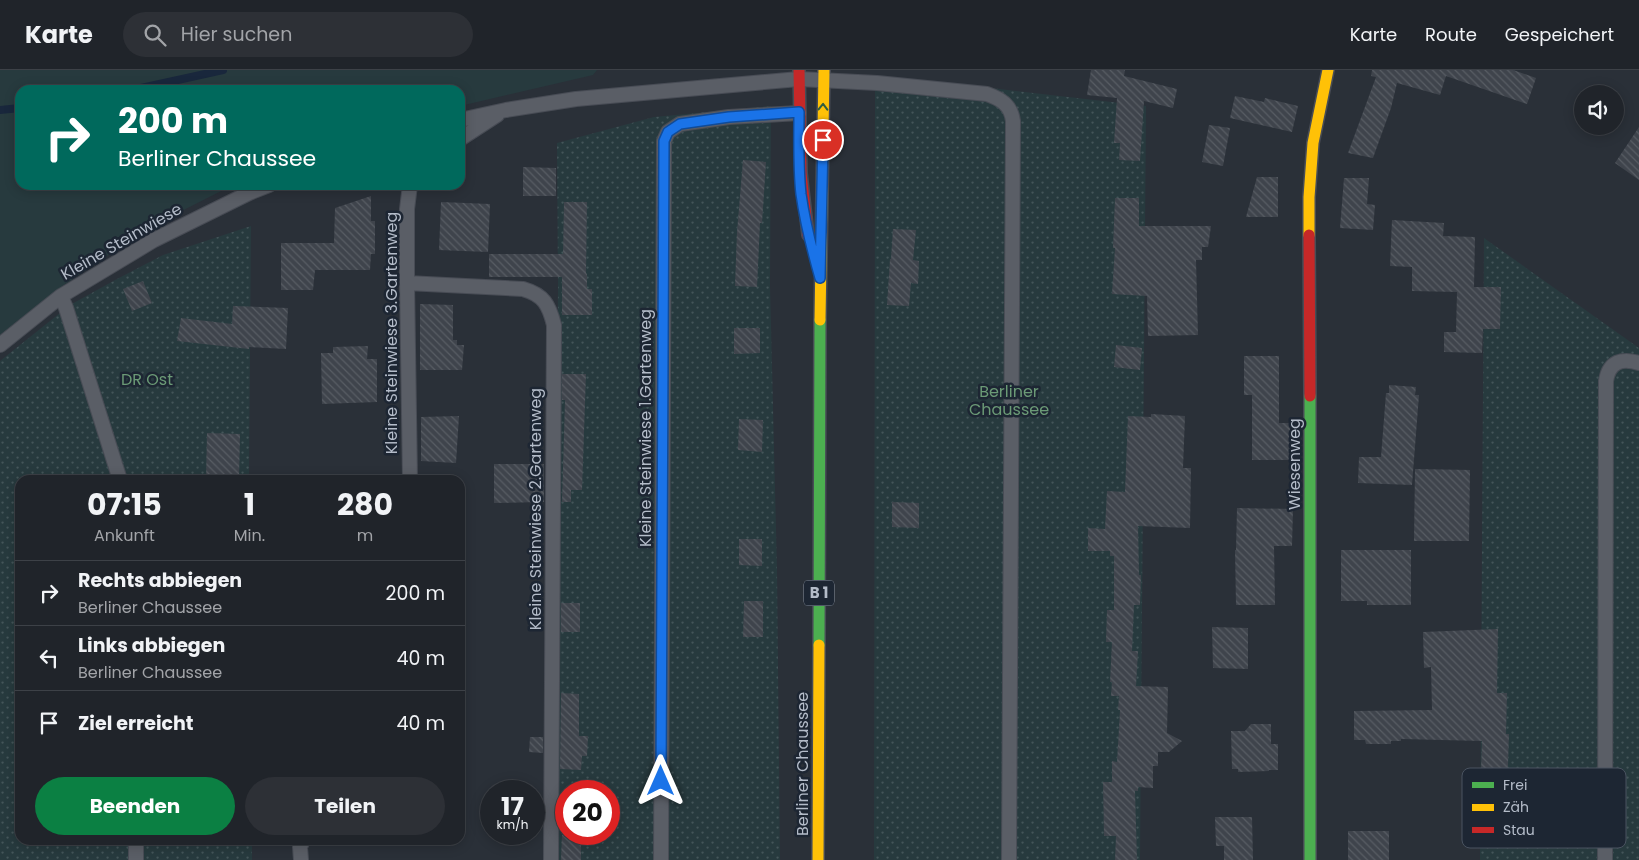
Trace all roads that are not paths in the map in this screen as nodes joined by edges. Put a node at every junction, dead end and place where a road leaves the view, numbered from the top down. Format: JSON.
{"nodes":[{"id":1,"x":1328,"y":70,"type":"edge"},
{"id":2,"x":799,"y":74,"type":"edge"},
{"id":3,"x":824,"y":76,"type":"edge"},
{"id":4,"x":506,"y":110,"type":"junction"},
{"id":5,"x":799,"y":112,"type":"junction"},
{"id":6,"x":465,"y":119,"type":"edge"},
{"id":7,"x":465,"y":136,"type":"edge"},
{"id":8,"x":256,"y":190,"type":"edge"},
{"id":9,"x":409,"y":190,"type":"edge"},
{"id":10,"x":820,"y":278,"type":"junction"},
{"id":11,"x":406,"y":283,"type":"junction"},
{"id":12,"x":61,"y":296,"type":"junction"},
{"id":13,"x":0,"y":345,"type":"edge"},
{"id":14,"x":1639,"y":363,"type":"edge"},
{"id":15,"x":118,"y":475,"type":"edge"},
{"id":16,"x":410,"y":475,"type":"edge"},
{"id":17,"x":1605,"y":768,"type":"edge"},
{"id":18,"x":136,"y":845,"type":"edge"},
{"id":19,"x":301,"y":845,"type":"edge"},
{"id":20,"x":136,"y":860,"type":"edge"},
{"id":21,"x":301,"y":860,"type":"edge"},
{"id":22,"x":551,"y":860,"type":"edge"},
{"id":23,"x":661,"y":860,"type":"edge"},
{"id":24,"x":818,"y":860,"type":"edge"},
{"id":25,"x":1009,"y":860,"type":"edge"},
{"id":26,"x":1310,"y":860,"type":"edge"}],
"edges":[{"from":1,"to":26,"type":"main road","name":"Wiesenweg"},
{"from":2,"to":3,"type":"lane"},
{"from":2,"to":4,"type":"lane"},
{"from":2,"to":5,"type":"main road","name":"Berliner Chaussee","number":"B 1"},
{"from":10,"to":3,"type":"main road","name":"Berliner Chaussee","number":"B 1","one_way":true},
{"from":3,"to":25,"type":"lane"},
{"from":4,"to":6,"type":"lane"},
{"from":4,"to":7,"type":"lane"},
{"from":5,"to":10,"type":"main road","name":"Berliner Chaussee","number":"B 1"},
{"from":5,"to":23,"type":"lane","name":"Kleine Steinwiese 1.Gartenweg"},
{"from":8,"to":12,"type":"lane","name":"Kleine Steinwiese"},
{"from":9,"to":11,"type":"lane","name":"Kleine Steinwiese 3.Gartenweg"},
{"from":10,"to":24,"type":"main road","name":"Berliner Chaussee","number":"B 1"},
{"from":11,"to":16,"type":"lane","name":"Kleine Steinwiese 3.Gartenweg"},
{"from":11,"to":22,"type":"lane","name":"Kleine Steinwiese 2.Gartenweg"},
{"from":12,"to":13,"type":"lane","name":"Kleine Steinwiese"},
{"from":12,"to":15,"type":"lane"},
{"from":14,"to":17,"type":"lane"},
{"from":18,"to":20,"type":"lane"},
{"from":19,"to":21,"type":"lane"}]}
